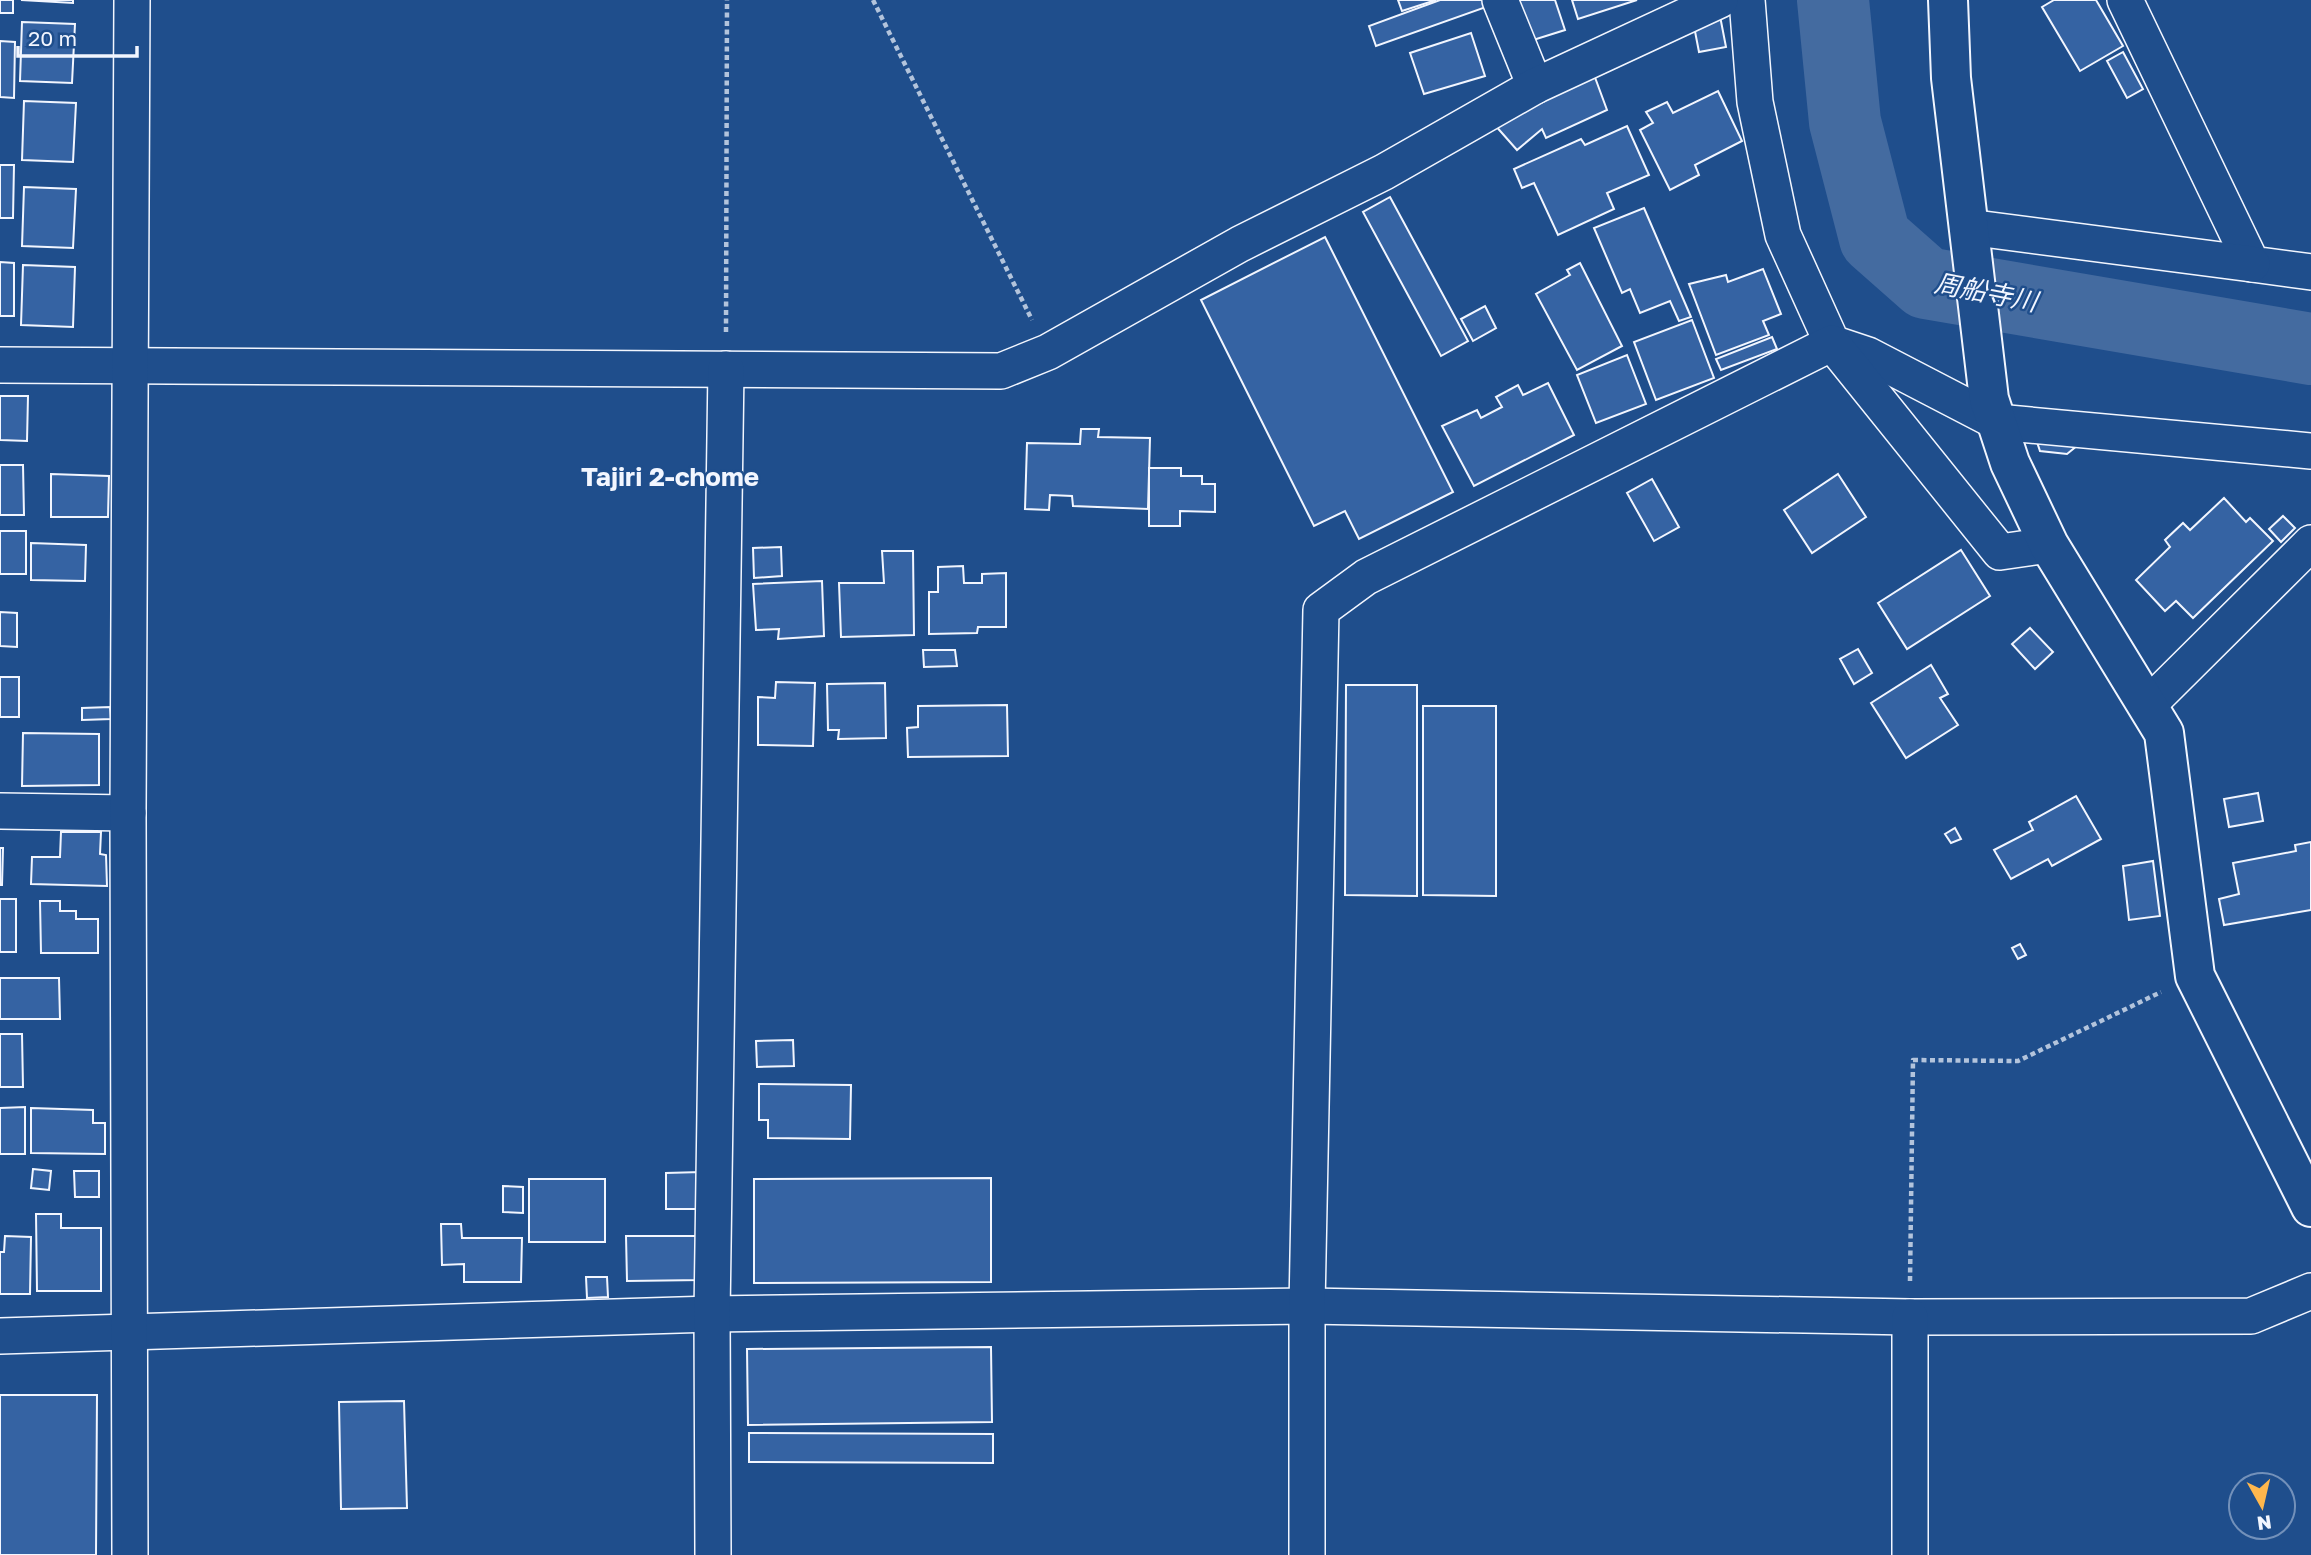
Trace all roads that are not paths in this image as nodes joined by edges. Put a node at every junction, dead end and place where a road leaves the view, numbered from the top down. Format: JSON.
{"nodes":[{"id":1,"x":132,"y":0,"type":"edge"},
{"id":2,"x":1500,"y":0,"type":"edge"},
{"id":3,"x":1720,"y":0,"type":"edge"},
{"id":4,"x":1747,"y":0,"type":"edge"},
{"id":5,"x":1948,"y":0,"type":"edge"},
{"id":6,"x":2125,"y":0,"type":"edge"},
{"id":7,"x":1535,"y":86,"type":"junction"},
{"id":8,"x":1970,"y":239,"type":"junction"},
{"id":9,"x":2252,"y":264,"type":"junction"},
{"id":10,"x":2311,"y":272,"type":"edge"},
{"id":11,"x":1832,"y":343,"type":"junction"},
{"id":12,"x":132,"y":364,"type":"junction"},
{"id":13,"x":0,"y":365,"type":"edge"},
{"id":14,"x":726,"y":369,"type":"junction"},
{"id":15,"x":1993,"y":411,"type":"junction"},
{"id":16,"x":2311,"y":451,"type":"edge"},
{"id":17,"x":2311,"y":542,"type":"edge"},
{"id":18,"x":2049,"y":545,"type":"junction"},
{"id":19,"x":2147,"y":706,"type":"junction"},
{"id":20,"x":0,"y":811,"type":"edge"},
{"id":21,"x":128,"y":813,"type":"junction"},
{"id":22,"x":2311,"y":1207,"type":"edge"},
{"id":23,"x":2311,"y":1292,"type":"edge"},
{"id":24,"x":1307,"y":1306,"type":"junction"},
{"id":25,"x":712,"y":1314,"type":"junction"},
{"id":26,"x":1910,"y":1317,"type":"junction"},
{"id":27,"x":129,"y":1331,"type":"junction"},
{"id":28,"x":0,"y":1336,"type":"edge"},
{"id":29,"x":130,"y":1555,"type":"edge"},
{"id":30,"x":713,"y":1555,"type":"edge"},
{"id":31,"x":1307,"y":1555,"type":"edge"},
{"id":32,"x":1910,"y":1555,"type":"edge"}],
"edges":[{"from":1,"to":12,"type":"street"},
{"from":2,"to":7,"type":"street"},
{"from":3,"to":7,"type":"street"},
{"from":4,"to":11,"type":"street"},
{"from":5,"to":8,"type":"street"},
{"from":6,"to":9,"type":"street"},
{"from":7,"to":14,"type":"street"},
{"from":8,"to":9,"type":"street"},
{"from":8,"to":15,"type":"street"},
{"from":9,"to":10,"type":"street"},
{"from":11,"to":15,"type":"street"},
{"from":11,"to":18,"type":"street"},
{"from":11,"to":24,"type":"street"},
{"from":12,"to":13,"type":"street"},
{"from":12,"to":14,"type":"street"},
{"from":12,"to":21,"type":"street"},
{"from":14,"to":25,"type":"street"},
{"from":15,"to":16,"type":"street"},
{"from":15,"to":18,"type":"street"},
{"from":17,"to":19,"type":"street"},
{"from":18,"to":19,"type":"street"},
{"from":19,"to":22,"type":"street"},
{"from":20,"to":21,"type":"street"},
{"from":21,"to":27,"type":"street"},
{"from":23,"to":26,"type":"street"},
{"from":24,"to":25,"type":"street"},
{"from":24,"to":26,"type":"street"},
{"from":24,"to":31,"type":"street"},
{"from":25,"to":27,"type":"street"},
{"from":25,"to":30,"type":"street"},
{"from":26,"to":32,"type":"street"},
{"from":27,"to":28,"type":"street"},
{"from":27,"to":29,"type":"street"}]}
